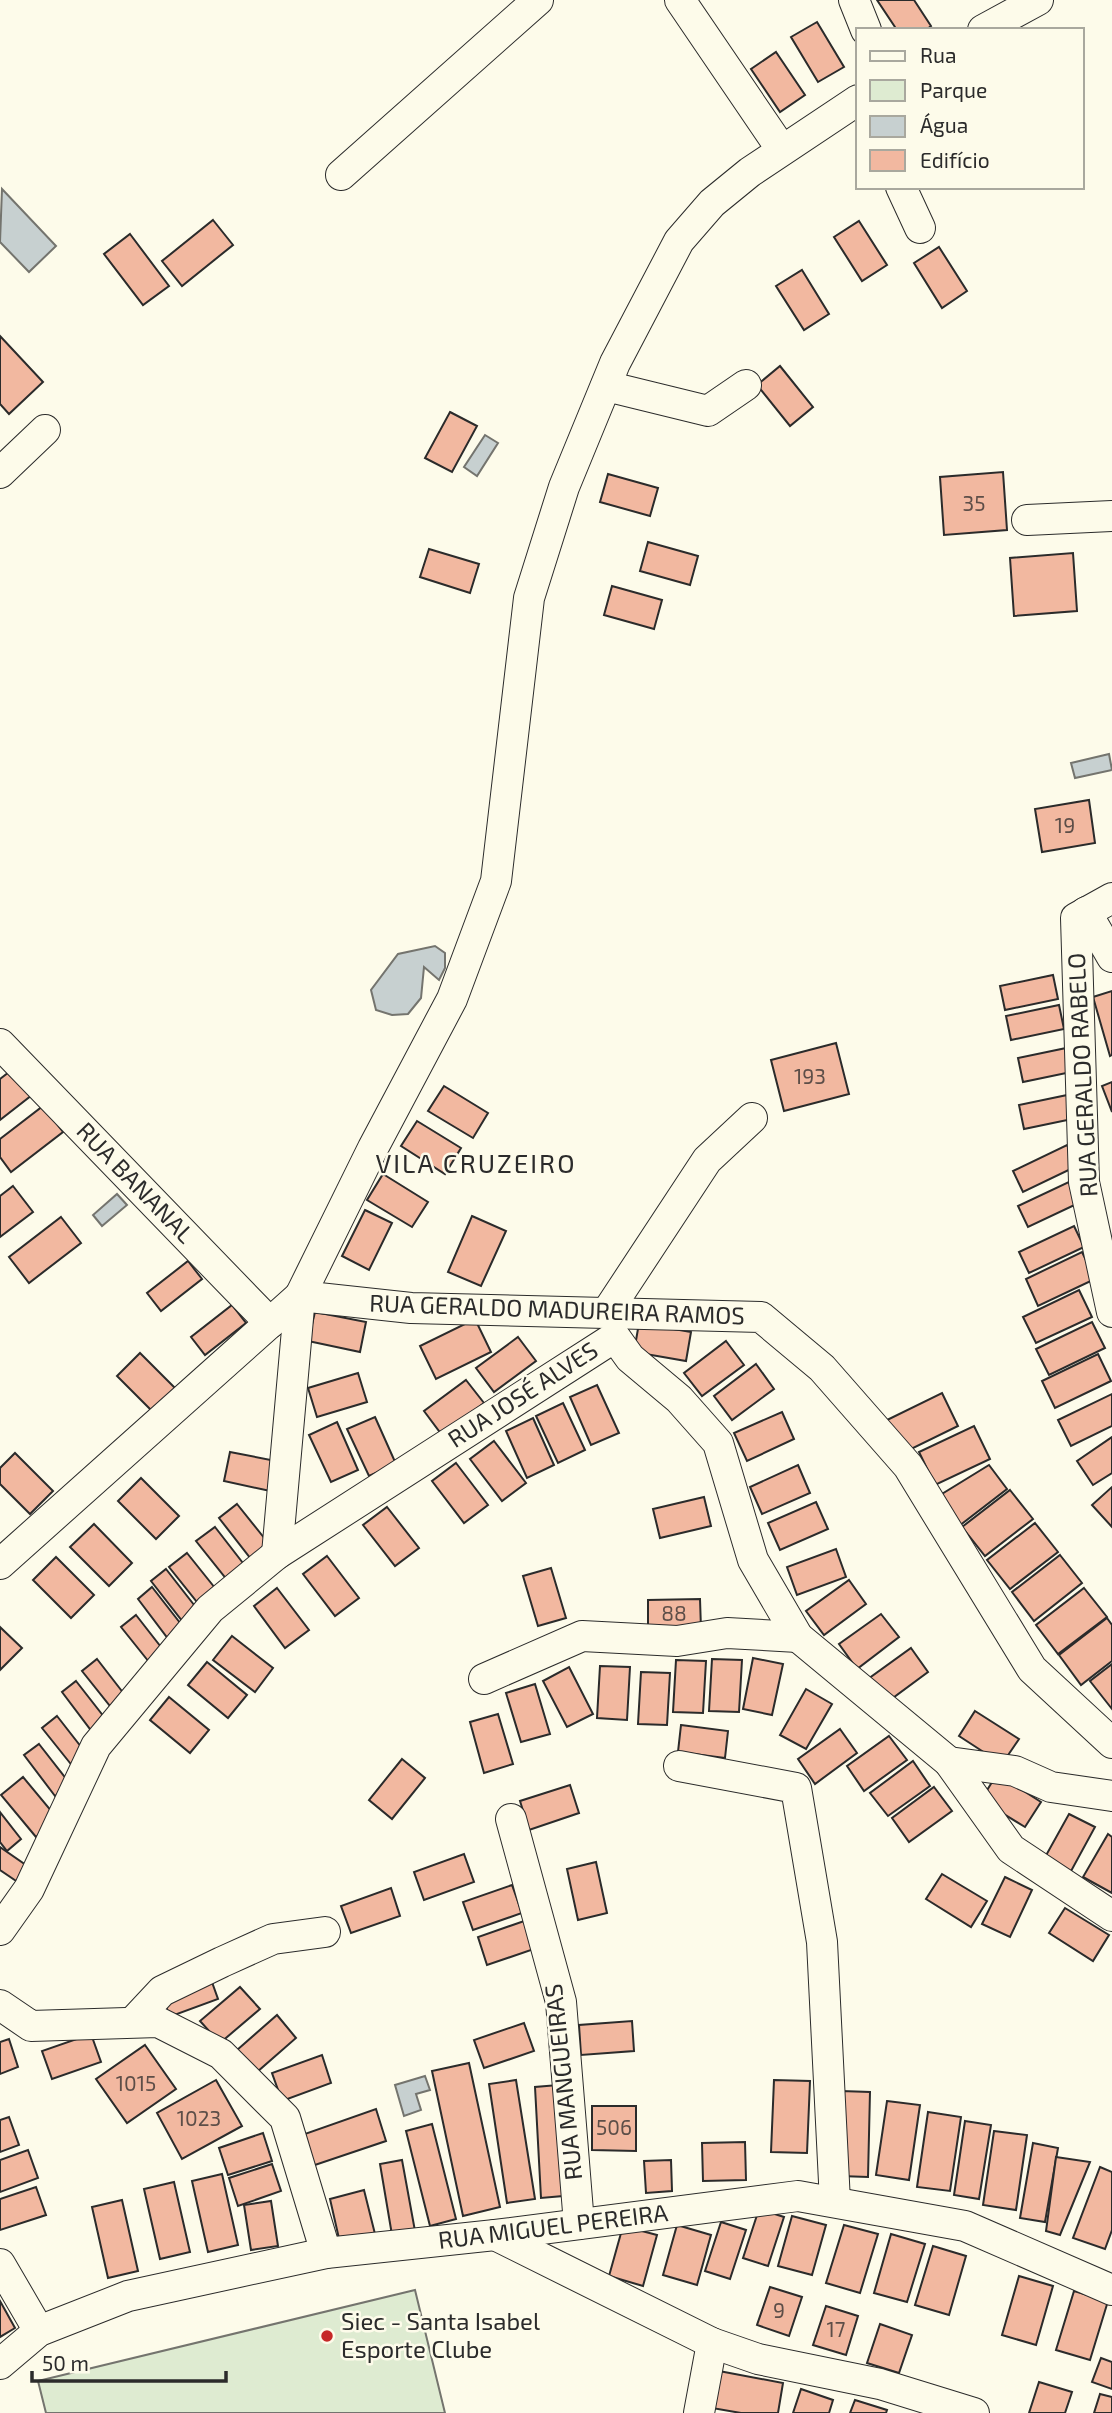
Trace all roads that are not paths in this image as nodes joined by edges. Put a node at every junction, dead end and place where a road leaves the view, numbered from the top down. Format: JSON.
{"nodes":[{"id":1,"x":538,"y":0,"type":"edge"},
{"id":2,"x":680,"y":0,"type":"edge"},
{"id":3,"x":854,"y":0,"type":"edge"},
{"id":4,"x":1027,"y":3,"type":"edge"},
{"id":5,"x":865,"y":28,"type":"edge"},
{"id":6,"x":986,"y":28,"type":"edge"},
{"id":7,"x":856,"y":101,"type":"edge"},
{"id":8,"x":782,"y":150,"type":"junction"},
{"id":9,"x":341,"y":175,"type":"dead end"},
{"id":10,"x":902,"y":189,"type":"edge"},
{"id":11,"x":920,"y":228,"type":"dead end"},
{"id":12,"x":746,"y":385,"type":"dead end"},
{"id":13,"x":606,"y":386,"type":"junction"},
{"id":14,"x":45,"y":430,"type":"dead end"},
{"id":15,"x":0,"y":473,"type":"edge"},
{"id":16,"x":1112,"y":516,"type":"edge"},
{"id":17,"x":1027,"y":520,"type":"dead end"},
{"id":18,"x":1112,"y":898,"type":"edge"},
{"id":19,"x":1086,"y":912,"type":"junction"},
{"id":20,"x":1112,"y":957,"type":"edge"},
{"id":21,"x":0,"y":1044,"type":"edge"},
{"id":22,"x":752,"y":1118,"type":"dead end"},
{"id":23,"x":300,"y":1296,"type":"junction"},
{"id":24,"x":1112,"y":1312,"type":"edge"},
{"id":25,"x":617,"y":1321,"type":"junction"},
{"id":26,"x":270,"y":1323,"type":"junction"},
{"id":27,"x":276,"y":1554,"type":"junction"},
{"id":28,"x":0,"y":1564,"type":"edge"},
{"id":29,"x":798,"y":1637,"type":"junction"},
{"id":30,"x":484,"y":1679,"type":"dead end"},
{"id":31,"x":1112,"y":1743,"type":"edge"},
{"id":32,"x":949,"y":1762,"type":"junction"},
{"id":33,"x":679,"y":1766,"type":"dead end"},
{"id":34,"x":1112,"y":1796,"type":"edge"},
{"id":35,"x":511,"y":1819,"type":"dead end"},
{"id":36,"x":1112,"y":1916,"type":"edge"},
{"id":37,"x":0,"y":1930,"type":"edge"},
{"id":38,"x":325,"y":1932,"type":"dead end"},
{"id":39,"x":0,"y":2005,"type":"edge"},
{"id":40,"x":133,"y":2022,"type":"junction"},
{"id":41,"x":835,"y":2202,"type":"junction"},
{"id":42,"x":579,"y":2224,"type":"junction"},
{"id":43,"x":495,"y":2235,"type":"junction"},
{"id":44,"x":326,"y":2253,"type":"junction"},
{"id":45,"x":0,"y":2264,"type":"edge"},
{"id":46,"x":1112,"y":2290,"type":"edge"},
{"id":47,"x":39,"y":2331,"type":"junction"},
{"id":48,"x":712,"y":2343,"type":"junction"},
{"id":49,"x":0,"y":2364,"type":"edge"},
{"id":50,"x":699,"y":2413,"type":"edge"},
{"id":51,"x":974,"y":2413,"type":"edge"}],
"edges":[{"from":1,"to":9,"type":"street"},
{"from":2,"to":8,"type":"street"},
{"from":3,"to":5,"type":"street"},
{"from":4,"to":6,"type":"street"},
{"from":7,"to":8,"type":"street"},
{"from":8,"to":13,"type":"street"},
{"from":10,"to":11,"type":"street"},
{"from":12,"to":13,"type":"street"},
{"from":13,"to":23,"type":"street"},
{"from":14,"to":15,"type":"street"},
{"from":16,"to":17,"type":"street"},
{"from":18,"to":19,"type":"street"},
{"from":19,"to":20,"type":"street"},
{"from":19,"to":24,"type":"street","name":"RUA GERALDO RABELO"},
{"from":21,"to":26,"type":"street","name":"RUA BANANAL"},
{"from":22,"to":25,"type":"street"},
{"from":23,"to":25,"type":"street","name":"RUA GERALDO MADUREIRA RAMOS"},
{"from":23,"to":26,"type":"street"},
{"from":23,"to":27,"type":"street"},
{"from":25,"to":27,"type":"street","name":"RUA JOSÉ ALVES"},
{"from":25,"to":29,"type":"street","name":"RUA JOSÉ ALVES"},
{"from":25,"to":31,"type":"street","name":"RUA GERALDO MADUREIRA RAMOS"},
{"from":26,"to":28,"type":"street"},
{"from":27,"to":37,"type":"street","name":"RUA JOSÉ ALVES"},
{"from":29,"to":30,"type":"street"},
{"from":29,"to":32,"type":"street","name":"RUA JOSÉ ALVES"},
{"from":32,"to":34,"type":"street"},
{"from":32,"to":36,"type":"street","name":"RUA JOSÉ ALVES"},
{"from":33,"to":41,"type":"street"},
{"from":35,"to":42,"type":"street","name":"RUA MANGUEIRAS"},
{"from":38,"to":40,"type":"street"},
{"from":39,"to":40,"type":"street"},
{"from":40,"to":44,"type":"street"},
{"from":41,"to":42,"type":"street","name":"RUA MIGUEL PEREIRA"},
{"from":41,"to":46,"type":"street","name":"RUA MIGUEL PEREIRA"},
{"from":42,"to":43,"type":"street","name":"RUA MIGUEL PEREIRA"},
{"from":43,"to":44,"type":"street","name":"RUA MIGUEL PEREIRA"},
{"from":43,"to":48,"type":"street"},
{"from":44,"to":47,"type":"street","name":"RUA MIGUEL PEREIRA"},
{"from":45,"to":47,"type":"street"},
{"from":47,"to":49,"type":"street","name":"RUA MIGUEL PEREIRA"},
{"from":48,"to":50,"type":"street"},
{"from":48,"to":51,"type":"street"}]}
